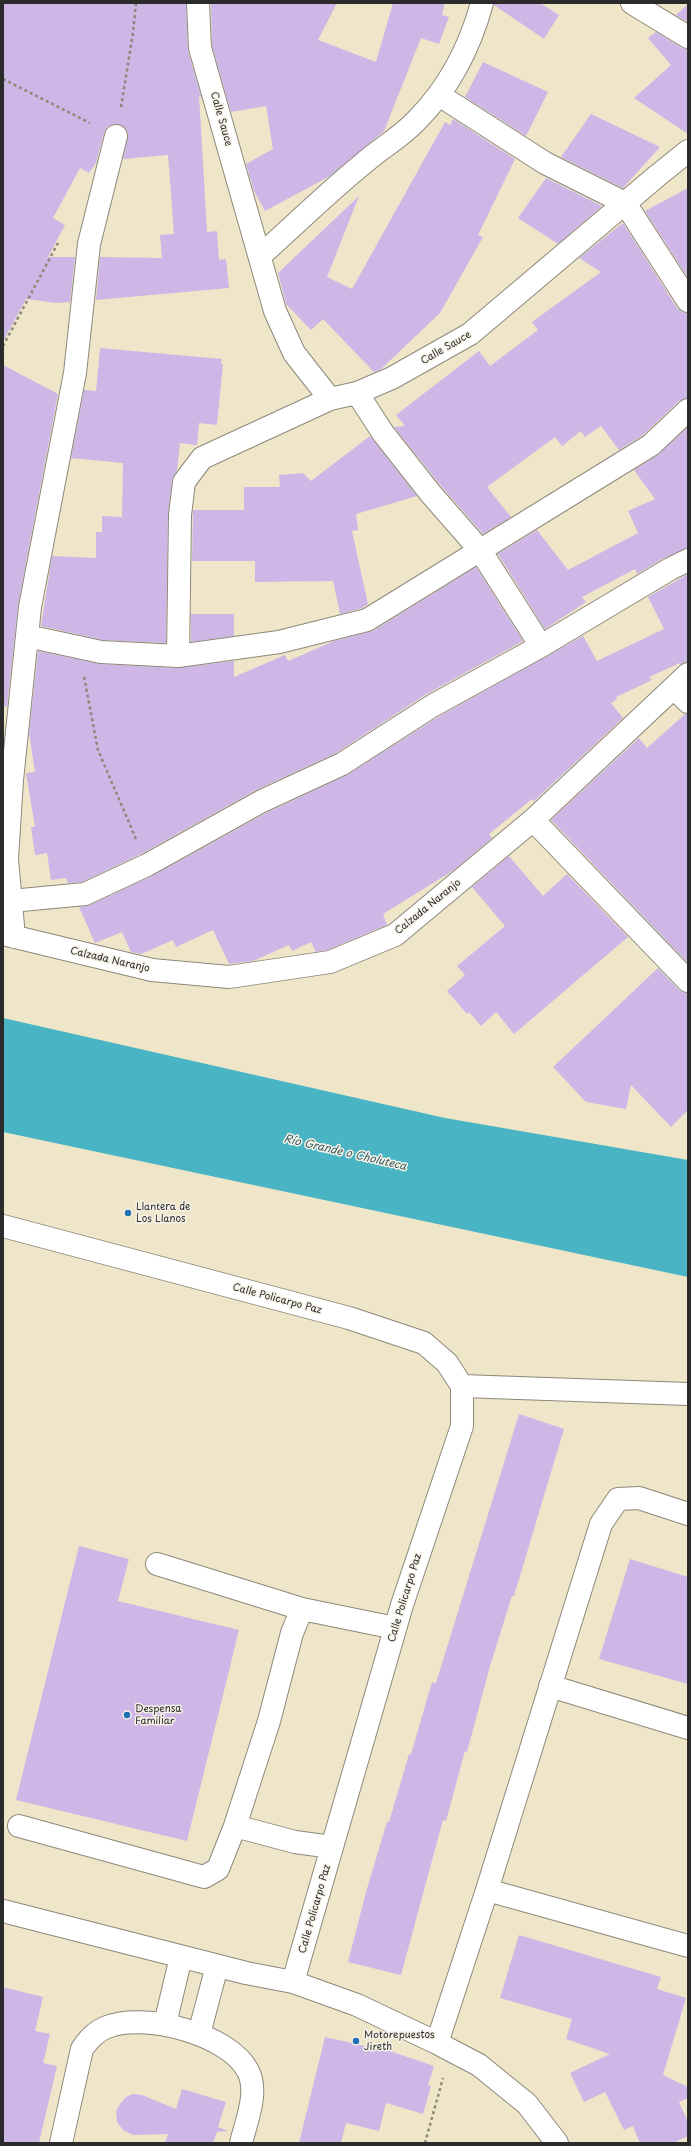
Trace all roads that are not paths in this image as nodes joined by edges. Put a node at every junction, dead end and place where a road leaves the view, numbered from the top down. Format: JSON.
{"nodes":[{"id":1,"x":198,"y":3,"type":"edge"},
{"id":2,"x":482,"y":3,"type":"edge"},
{"id":3,"x":632,"y":3,"type":"edge"},
{"id":4,"x":688,"y":37,"type":"edge"},
{"id":5,"x":439,"y":95,"type":"junction"},
{"id":6,"x":116,"y":136,"type":"road end"},
{"id":7,"x":688,"y":151,"type":"edge"},
{"id":8,"x":625,"y":203,"type":"junction"},
{"id":9,"x":260,"y":256,"type":"junction"},
{"id":10,"x":688,"y":301,"type":"edge"},
{"id":11,"x":357,"y":392,"type":"junction"},
{"id":12,"x":330,"y":399,"type":"junction"},
{"id":13,"x":688,"y":410,"type":"edge"},
{"id":14,"x":480,"y":550,"type":"junction"},
{"id":15,"x":688,"y":560,"type":"edge"},
{"id":16,"x":27,"y":636,"type":"junction"},
{"id":17,"x":541,"y":646,"type":"junction"},
{"id":18,"x":178,"y":656,"type":"junction"},
{"id":19,"x":683,"y":688,"type":"edge"},
{"id":20,"x":534,"y":820,"type":"junction"},
{"id":21,"x":11,"y":901,"type":"junction"},
{"id":22,"x":9,"y":935,"type":"edge"},
{"id":23,"x":688,"y":981,"type":"edge"},
{"id":24,"x":3,"y":1226,"type":"edge"},
{"id":25,"x":462,"y":1386,"type":"junction"},
{"id":26,"x":688,"y":1394,"type":"edge"},
{"id":27,"x":688,"y":1514,"type":"edge"},
{"id":28,"x":157,"y":1564,"type":"dead end"},
{"id":29,"x":302,"y":1609,"type":"junction"},
{"id":30,"x":395,"y":1628,"type":"junction"},
{"id":31,"x":550,"y":1686,"type":"junction"},
{"id":32,"x":688,"y":1728,"type":"edge"},
{"id":33,"x":19,"y":1826,"type":"dead end"},
{"id":34,"x":235,"y":1826,"type":"junction"},
{"id":35,"x":332,"y":1847,"type":"junction"},
{"id":36,"x":487,"y":1890,"type":"junction"},
{"id":37,"x":3,"y":1911,"type":"edge"},
{"id":38,"x":688,"y":1946,"type":"edge"},
{"id":39,"x":182,"y":1957,"type":"junction"},
{"id":40,"x":217,"y":1966,"type":"junction"},
{"id":41,"x":293,"y":1982,"type":"junction"},
{"id":42,"x":164,"y":2024,"type":"junction"},
{"id":43,"x":199,"y":2034,"type":"junction"},
{"id":44,"x":437,"y":2043,"type":"junction"},
{"id":45,"x":60,"y":2143,"type":"edge"},
{"id":46,"x":242,"y":2143,"type":"edge"},
{"id":47,"x":557,"y":2143,"type":"edge"}],
"edges":[{"from":1,"to":9,"type":"street","name":"Calle Sauce"},
{"from":2,"to":5,"type":"street"},
{"from":3,"to":4,"type":"street"},
{"from":5,"to":8,"type":"street"},
{"from":5,"to":9,"type":"street"},
{"from":6,"to":16,"type":"street"},
{"from":7,"to":8,"type":"street","name":"Calle Sauce"},
{"from":8,"to":10,"type":"street"},
{"from":8,"to":11,"type":"street","name":"Calle Sauce"},
{"from":9,"to":12,"type":"street","name":"Calle Sauce"},
{"from":11,"to":12,"type":"street","name":"Calle Sauce"},
{"from":11,"to":14,"type":"street"},
{"from":12,"to":18,"type":"street"},
{"from":13,"to":14,"type":"street"},
{"from":14,"to":17,"type":"street"},
{"from":14,"to":18,"type":"street"},
{"from":15,"to":17,"type":"street"},
{"from":16,"to":18,"type":"street"},
{"from":16,"to":21,"type":"street"},
{"from":17,"to":21,"type":"street"},
{"from":19,"to":20,"type":"street","name":"Calzada Naranjo"},
{"from":20,"to":22,"type":"street","name":"Calzada Naranjo"},
{"from":20,"to":23,"type":"street"},
{"from":21,"to":22,"type":"street"},
{"from":24,"to":25,"type":"street","name":"Calle Policarpo Paz"},
{"from":25,"to":26,"type":"street"},
{"from":25,"to":30,"type":"street","name":"Calle Policarpo Paz"},
{"from":27,"to":31,"type":"street"},
{"from":28,"to":29,"type":"street"},
{"from":29,"to":30,"type":"street"},
{"from":29,"to":34,"type":"street"},
{"from":30,"to":35,"type":"street","name":"Calle Policarpo Paz"},
{"from":31,"to":32,"type":"street"},
{"from":31,"to":36,"type":"street"},
{"from":33,"to":34,"type":"street"},
{"from":34,"to":35,"type":"street"},
{"from":35,"to":41,"type":"street","name":"Calle Policarpo Paz"},
{"from":36,"to":38,"type":"street"},
{"from":36,"to":44,"type":"street"},
{"from":37,"to":39,"type":"street"},
{"from":39,"to":40,"type":"street"},
{"from":39,"to":42,"type":"street"},
{"from":40,"to":41,"type":"street"},
{"from":40,"to":43,"type":"street"},
{"from":41,"to":44,"type":"street"},
{"from":42,"to":43,"type":"street"},
{"from":42,"to":45,"type":"street"},
{"from":43,"to":46,"type":"street"},
{"from":44,"to":47,"type":"street"}]}
